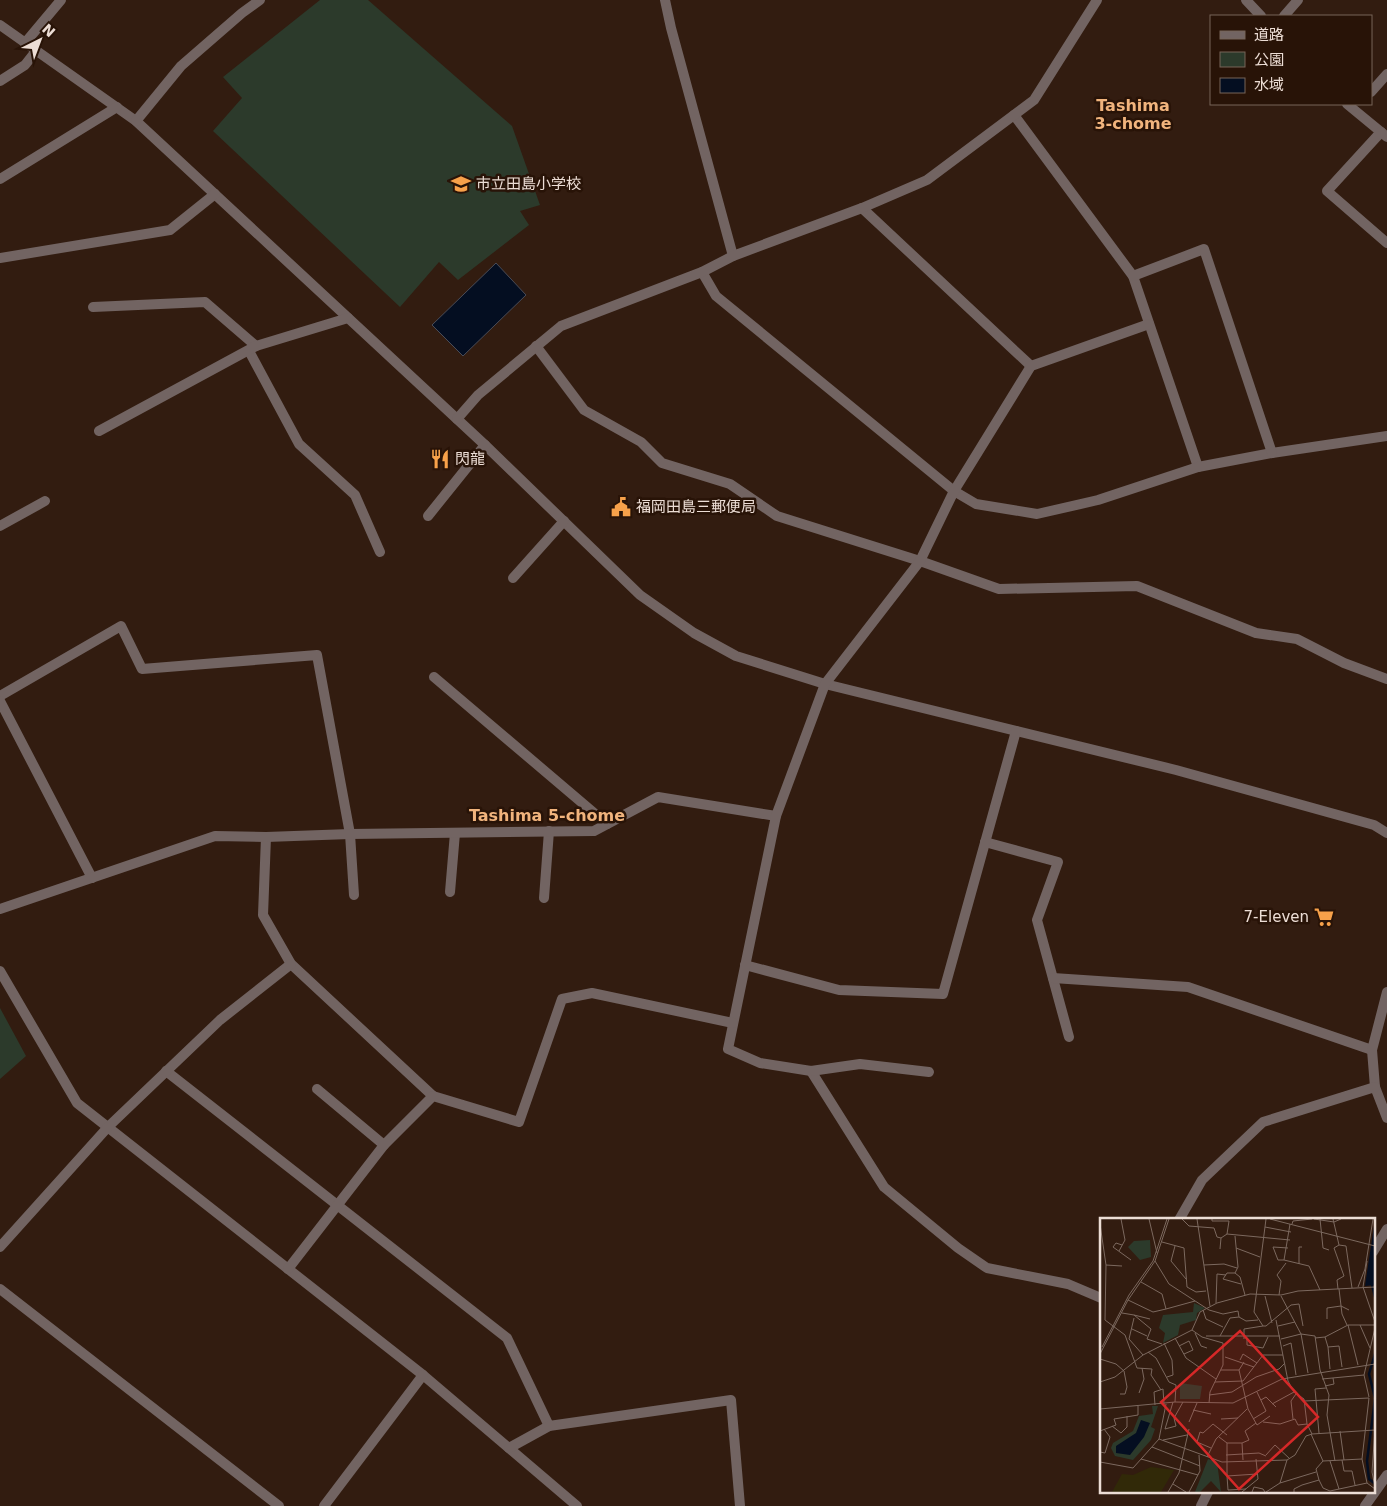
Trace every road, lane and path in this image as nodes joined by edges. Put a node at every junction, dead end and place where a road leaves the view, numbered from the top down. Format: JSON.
{"nodes":[{"id":1,"x":61,"y":0,"type":"edge"},
{"id":2,"x":260,"y":0,"type":"edge"},
{"id":3,"x":665,"y":0,"type":"edge"},
{"id":4,"x":1097,"y":0,"type":"edge"},
{"id":5,"x":1246,"y":0,"type":"edge"},
{"id":6,"x":1298,"y":0,"type":"edge"},
{"id":7,"x":1259,"y":15,"type":"edge"},
{"id":8,"x":1285,"y":15,"type":"edge"},
{"id":9,"x":0,"y":25,"type":"edge"},
{"id":10,"x":25,"y":43,"type":"junction"},
{"id":11,"x":36,"y":51,"type":"junction"},
{"id":12,"x":1387,"y":74,"type":"edge"},
{"id":13,"x":0,"y":81,"type":"edge"},
{"id":14,"x":1372,"y":91,"type":"edge"},
{"id":15,"x":1355,"y":106,"type":"edge"},
{"id":16,"x":117,"y":107,"type":"junction"},
{"id":17,"x":1014,"y":115,"type":"junction"},
{"id":18,"x":136,"y":121,"type":"junction"},
{"id":19,"x":1384,"y":134,"type":"edge"},
{"id":20,"x":0,"y":179,"type":"edge"},
{"id":21,"x":215,"y":194,"type":"junction"},
{"id":22,"x":862,"y":208,"type":"junction"},
{"id":23,"x":1387,"y":243,"type":"edge"},
{"id":24,"x":733,"y":256,"type":"junction"},
{"id":25,"x":0,"y":258,"type":"edge"},
{"id":26,"x":702,"y":272,"type":"junction"},
{"id":27,"x":1133,"y":276,"type":"junction"},
{"id":28,"x":93,"y":307,"type":"dead end"},
{"id":29,"x":348,"y":318,"type":"junction"},
{"id":30,"x":1149,"y":324,"type":"junction"},
{"id":31,"x":536,"y":346,"type":"junction"},
{"id":32,"x":253,"y":349,"type":"junction"},
{"id":33,"x":1030,"y":366,"type":"junction"},
{"id":34,"x":457,"y":419,"type":"junction"},
{"id":35,"x":99,"y":431,"type":"dead end"},
{"id":36,"x":1387,"y":436,"type":"edge"},
{"id":37,"x":485,"y":445,"type":"junction"},
{"id":38,"x":1272,"y":453,"type":"junction"},
{"id":39,"x":1198,"y":466,"type":"junction"},
{"id":40,"x":954,"y":491,"type":"junction"},
{"id":41,"x":45,"y":501,"type":"dead end"},
{"id":42,"x":428,"y":516,"type":"dead end"},
{"id":43,"x":564,"y":521,"type":"junction"},
{"id":44,"x":0,"y":526,"type":"edge"},
{"id":45,"x":380,"y":552,"type":"dead end"},
{"id":46,"x":920,"y":561,"type":"junction"},
{"id":47,"x":513,"y":578,"type":"dead end"},
{"id":48,"x":434,"y":676,"type":"dead end"},
{"id":49,"x":1387,"y":680,"type":"edge"},
{"id":50,"x":826,"y":684,"type":"junction"},
{"id":51,"x":0,"y":696,"type":"edge"},
{"id":52,"x":0,"y":701,"type":"edge"},
{"id":53,"x":1016,"y":730,"type":"junction"},
{"id":54,"x":776,"y":816,"type":"junction"},
{"id":55,"x":607,"y":824,"type":"junction"},
{"id":56,"x":549,"y":831,"type":"junction"},
{"id":57,"x":455,"y":833,"type":"junction"},
{"id":58,"x":1387,"y":833,"type":"edge"},
{"id":59,"x":350,"y":834,"type":"junction"},
{"id":60,"x":266,"y":838,"type":"junction"},
{"id":61,"x":985,"y":842,"type":"junction"},
{"id":62,"x":92,"y":878,"type":"junction"},
{"id":63,"x":450,"y":892,"type":"dead end"},
{"id":64,"x":354,"y":895,"type":"dead end"},
{"id":65,"x":544,"y":898,"type":"dead end"},
{"id":66,"x":0,"y":909,"type":"edge"},
{"id":67,"x":292,"y":964,"type":"junction"},
{"id":68,"x":745,"y":965,"type":"junction"},
{"id":69,"x":0,"y":971,"type":"edge"},
{"id":70,"x":1053,"y":978,"type":"junction"},
{"id":71,"x":1387,"y":992,"type":"edge"},
{"id":72,"x":733,"y":1023,"type":"junction"},
{"id":73,"x":1069,"y":1037,"type":"dead end"},
{"id":74,"x":1372,"y":1050,"type":"junction"},
{"id":75,"x":166,"y":1071,"type":"junction"},
{"id":76,"x":812,"y":1071,"type":"junction"},
{"id":77,"x":928,"y":1072,"type":"dead end"},
{"id":78,"x":1375,"y":1087,"type":"junction"},
{"id":79,"x":317,"y":1089,"type":"dead end"},
{"id":80,"x":433,"y":1096,"type":"junction"},
{"id":81,"x":1387,"y":1118,"type":"edge"},
{"id":82,"x":108,"y":1127,"type":"junction"},
{"id":83,"x":384,"y":1145,"type":"junction"},
{"id":84,"x":336,"y":1206,"type":"junction"},
{"id":85,"x":1180,"y":1218,"type":"edge"},
{"id":86,"x":1387,"y":1229,"type":"edge"},
{"id":87,"x":0,"y":1247,"type":"edge"},
{"id":88,"x":1374,"y":1250,"type":"edge"},
{"id":89,"x":288,"y":1269,"type":"junction"},
{"id":90,"x":0,"y":1289,"type":"edge"},
{"id":91,"x":1100,"y":1298,"type":"edge"},
{"id":92,"x":423,"y":1375,"type":"junction"},
{"id":93,"x":549,"y":1426,"type":"junction"},
{"id":94,"x":509,"y":1448,"type":"junction"},
{"id":95,"x":1387,"y":1475,"type":"edge"},
{"id":96,"x":1374,"y":1493,"type":"edge"},
{"id":97,"x":1207,"y":1494,"type":"edge"},
{"id":98,"x":1374,"y":1494,"type":"edge"},
{"id":99,"x":279,"y":1506,"type":"edge"},
{"id":100,"x":324,"y":1506,"type":"edge"},
{"id":101,"x":577,"y":1506,"type":"edge"},
{"id":102,"x":740,"y":1506,"type":"edge"},
{"id":103,"x":1201,"y":1506,"type":"edge"},
{"id":104,"x":1365,"y":1506,"type":"edge"}],
"edges":[{"from":1,"to":10,"type":"street"},
{"from":2,"to":18,"type":"street"},
{"from":3,"to":24,"type":"street"},
{"from":4,"to":17,"type":"street"},
{"from":5,"to":7,"type":"street"},
{"from":6,"to":8,"type":"street"},
{"from":9,"to":10,"type":"street"},
{"from":10,"to":11,"type":"street"},
{"from":11,"to":13,"type":"street"},
{"from":11,"to":16,"type":"street"},
{"from":12,"to":14,"type":"street"},
{"from":15,"to":19,"type":"street"},
{"from":16,"to":18,"type":"street"},
{"from":16,"to":20,"type":"street"},
{"from":17,"to":22,"type":"street"},
{"from":17,"to":27,"type":"street"},
{"from":18,"to":21,"type":"street"},
{"from":19,"to":23,"type":"street"},
{"from":21,"to":25,"type":"street"},
{"from":21,"to":29,"type":"street"},
{"from":22,"to":24,"type":"street"},
{"from":22,"to":33,"type":"street"},
{"from":24,"to":26,"type":"street"},
{"from":26,"to":31,"type":"street"},
{"from":26,"to":40,"type":"street"},
{"from":27,"to":30,"type":"street"},
{"from":27,"to":38,"type":"street"},
{"from":28,"to":32,"type":"street"},
{"from":29,"to":32,"type":"street"},
{"from":29,"to":34,"type":"street"},
{"from":30,"to":33,"type":"street"},
{"from":30,"to":39,"type":"street"},
{"from":31,"to":34,"type":"street"},
{"from":31,"to":46,"type":"street"},
{"from":32,"to":35,"type":"street"},
{"from":32,"to":45,"type":"street"},
{"from":33,"to":40,"type":"street"},
{"from":34,"to":37,"type":"street"},
{"from":36,"to":38,"type":"street"},
{"from":37,"to":42,"type":"street"},
{"from":37,"to":43,"type":"street"},
{"from":38,"to":39,"type":"street"},
{"from":39,"to":40,"type":"street"},
{"from":40,"to":46,"type":"street"},
{"from":41,"to":44,"type":"street"},
{"from":43,"to":47,"type":"street"},
{"from":43,"to":50,"type":"street"},
{"from":46,"to":49,"type":"street"},
{"from":46,"to":50,"type":"street"},
{"from":48,"to":55,"type":"street"},
{"from":50,"to":53,"type":"street"},
{"from":50,"to":54,"type":"street"},
{"from":51,"to":59,"type":"street"},
{"from":52,"to":62,"type":"street"},
{"from":53,"to":58,"type":"street"},
{"from":53,"to":61,"type":"street"},
{"from":54,"to":55,"type":"street"},
{"from":54,"to":68,"type":"street"},
{"from":55,"to":56,"type":"street"},
{"from":56,"to":57,"type":"street"},
{"from":56,"to":65,"type":"street"},
{"from":57,"to":59,"type":"street"},
{"from":57,"to":63,"type":"street"},
{"from":59,"to":60,"type":"street"},
{"from":59,"to":64,"type":"street"},
{"from":60,"to":62,"type":"street"},
{"from":60,"to":67,"type":"street"},
{"from":61,"to":68,"type":"street"},
{"from":61,"to":70,"type":"street"},
{"from":62,"to":66,"type":"street"},
{"from":67,"to":75,"type":"street"},
{"from":67,"to":80,"type":"street"},
{"from":68,"to":72,"type":"street"},
{"from":69,"to":82,"type":"street"},
{"from":70,"to":73,"type":"street"},
{"from":70,"to":74,"type":"street"},
{"from":71,"to":74,"type":"street"},
{"from":72,"to":76,"type":"street"},
{"from":72,"to":80,"type":"street"},
{"from":74,"to":78,"type":"street"},
{"from":75,"to":82,"type":"street"},
{"from":75,"to":84,"type":"street"},
{"from":76,"to":77,"type":"street"},
{"from":76,"to":91,"type":"street"},
{"from":78,"to":81,"type":"street"},
{"from":78,"to":85,"type":"street"},
{"from":79,"to":83,"type":"street"},
{"from":80,"to":83,"type":"street"},
{"from":82,"to":87,"type":"street"},
{"from":82,"to":89,"type":"street"},
{"from":83,"to":84,"type":"street"},
{"from":84,"to":89,"type":"street"},
{"from":84,"to":93,"type":"street"},
{"from":86,"to":88,"type":"street"},
{"from":89,"to":92,"type":"street"},
{"from":90,"to":99,"type":"street"},
{"from":92,"to":94,"type":"street"},
{"from":92,"to":100,"type":"street"},
{"from":93,"to":94,"type":"street"},
{"from":93,"to":102,"type":"street"},
{"from":94,"to":101,"type":"street"},
{"from":95,"to":96,"type":"street"},
{"from":97,"to":103,"type":"street"},
{"from":98,"to":104,"type":"street"}]}
